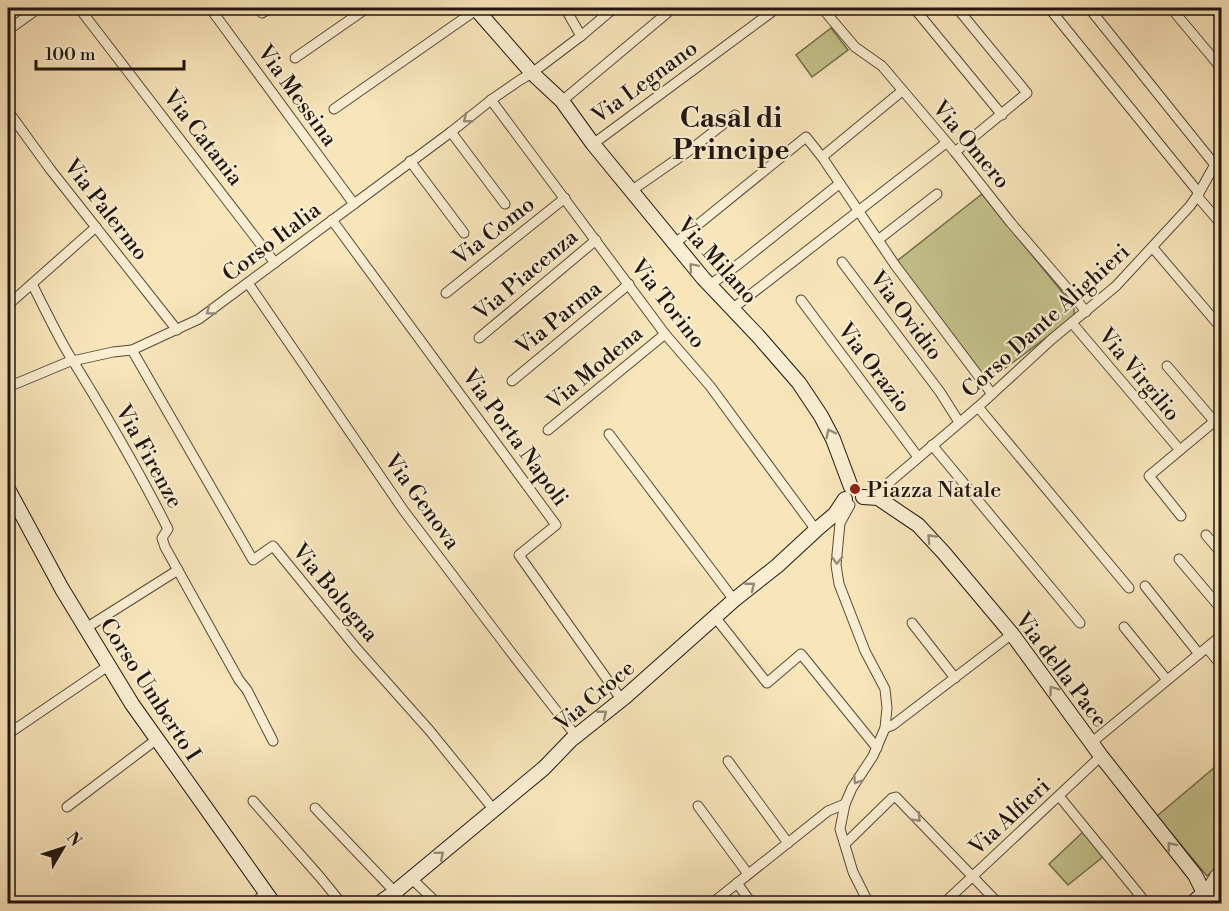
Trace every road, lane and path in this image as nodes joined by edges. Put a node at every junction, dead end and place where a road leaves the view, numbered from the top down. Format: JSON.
{"nodes":[{"id":1,"x":39,"y":8,"type":"edge"},
{"id":2,"x":80,"y":8,"type":"edge"},
{"id":3,"x":210,"y":8,"type":"edge"},
{"id":4,"x":367,"y":8,"type":"edge"},
{"id":5,"x":565,"y":8,"type":"edge"},
{"id":6,"x":614,"y":8,"type":"edge"},
{"id":7,"x":673,"y":8,"type":"edge"},
{"id":8,"x":777,"y":8,"type":"edge"},
{"id":9,"x":822,"y":8,"type":"edge"},
{"id":10,"x":914,"y":8,"type":"edge"},
{"id":11,"x":957,"y":8,"type":"edge"},
{"id":12,"x":1049,"y":8,"type":"edge"},
{"id":13,"x":1089,"y":8,"type":"edge"},
{"id":14,"x":1171,"y":8,"type":"edge"},
{"id":15,"x":476,"y":9,"type":"edge"},
{"id":16,"x":8,"y":30,"type":"edge"},
{"id":17,"x":581,"y":36,"type":"junction"},
{"id":18,"x":295,"y":58,"type":"dead end"},
{"id":19,"x":1221,"y":69,"type":"edge"},
{"id":20,"x":532,"y":73,"type":"junction"},
{"id":21,"x":902,"y":91,"type":"junction"},
{"id":22,"x":491,"y":100,"type":"junction"},
{"id":23,"x":562,"y":101,"type":"junction"},
{"id":24,"x":334,"y":109,"type":"dead end"},
{"id":25,"x":8,"y":111,"type":"edge"},
{"id":26,"x":1002,"y":115,"type":"junction"},
{"id":27,"x":735,"y":116,"type":"dead end"},
{"id":28,"x":451,"y":132,"type":"junction"},
{"id":29,"x":946,"y":143,"type":"junction"},
{"id":30,"x":593,"y":144,"type":"junction"},
{"id":31,"x":955,"y":152,"type":"junction"},
{"id":32,"x":1221,"y":152,"type":"edge"},
{"id":33,"x":822,"y":157,"type":"junction"},
{"id":34,"x":410,"y":161,"type":"junction"},
{"id":35,"x":1215,"y":165,"type":"junction"},
{"id":36,"x":839,"y":184,"type":"junction"},
{"id":37,"x":631,"y":191,"type":"junction"},
{"id":38,"x":937,"y":194,"type":"dead end"},
{"id":39,"x":1198,"y":195,"type":"junction"},
{"id":40,"x":565,"y":198,"type":"junction"},
{"id":41,"x":354,"y":204,"type":"junction"},
{"id":42,"x":505,"y":204,"type":"dead end"},
{"id":43,"x":859,"y":212,"type":"junction"},
{"id":44,"x":332,"y":220,"type":"junction"},
{"id":45,"x":1221,"y":225,"type":"edge"},
{"id":46,"x":96,"y":227,"type":"junction"},
{"id":47,"x":464,"y":233,"type":"dead end"},
{"id":48,"x":596,"y":240,"type":"junction"},
{"id":49,"x":878,"y":240,"type":"junction"},
{"id":50,"x":674,"y":244,"type":"junction"},
{"id":51,"x":1153,"y":248,"type":"junction"},
{"id":52,"x":842,"y":262,"type":"dead end"},
{"id":53,"x":275,"y":263,"type":"junction"},
{"id":54,"x":248,"y":283,"type":"junction"},
{"id":55,"x":32,"y":284,"type":"junction"},
{"id":56,"x":629,"y":284,"type":"junction"},
{"id":57,"x":710,"y":285,"type":"junction"},
{"id":58,"x":446,"y":293,"type":"dead end"},
{"id":59,"x":801,"y":300,"type":"dead end"},
{"id":60,"x":8,"y":305,"type":"edge"},
{"id":61,"x":732,"y":309,"type":"junction"},
{"id":62,"x":1086,"y":312,"type":"junction"},
{"id":63,"x":1072,"y":323,"type":"junction"},
{"id":64,"x":1221,"y":329,"type":"edge"},
{"id":65,"x":177,"y":330,"type":"junction"},
{"id":66,"x":665,"y":334,"type":"junction"},
{"id":67,"x":479,"y":338,"type":"dead end"},
{"id":68,"x":132,"y":350,"type":"junction"},
{"id":69,"x":74,"y":362,"type":"junction"},
{"id":70,"x":1167,"y":366,"type":"dead end"},
{"id":71,"x":512,"y":381,"type":"dead end"},
{"id":72,"x":8,"y":387,"type":"edge"},
{"id":73,"x":992,"y":394,"type":"junction"},
{"id":74,"x":978,"y":407,"type":"junction"},
{"id":75,"x":1218,"y":418,"type":"edge"},
{"id":76,"x":959,"y":422,"type":"junction"},
{"id":77,"x":548,"y":430,"type":"dead end"},
{"id":78,"x":609,"y":434,"type":"dead end"},
{"id":79,"x":932,"y":445,"type":"junction"},
{"id":80,"x":1179,"y":450,"type":"junction"},
{"id":81,"x":918,"y":457,"type":"junction"},
{"id":82,"x":8,"y":490,"type":"edge"},
{"id":83,"x":849,"y":497,"type":"junction"},
{"id":84,"x":868,"y":497,"type":"junction"},
{"id":85,"x":1181,"y":516,"type":"dead end"},
{"id":86,"x":816,"y":530,"type":"junction"},
{"id":87,"x":1206,"y":535,"type":"dead end"},
{"id":88,"x":1221,"y":554,"type":"edge"},
{"id":89,"x":1179,"y":559,"type":"dead end"},
{"id":90,"x":178,"y":570,"type":"junction"},
{"id":91,"x":1145,"y":586,"type":"dead end"},
{"id":92,"x":1129,"y":588,"type":"dead end"},
{"id":93,"x":734,"y":600,"type":"junction"},
{"id":94,"x":1221,"y":610,"type":"edge"},
{"id":95,"x":715,"y":617,"type":"junction"},
{"id":96,"x":912,"y":623,"type":"dead end"},
{"id":97,"x":1080,"y":623,"type":"dead end"},
{"id":98,"x":1124,"y":627,"type":"dead end"},
{"id":99,"x":86,"y":628,"type":"junction"},
{"id":100,"x":1012,"y":634,"type":"junction"},
{"id":101,"x":1221,"y":635,"type":"edge"},
{"id":102,"x":1203,"y":651,"type":"junction"},
{"id":103,"x":108,"y":666,"type":"junction"},
{"id":104,"x":1221,"y":666,"type":"edge"},
{"id":105,"x":955,"y":678,"type":"junction"},
{"id":106,"x":1167,"y":680,"type":"junction"},
{"id":107,"x":621,"y":699,"type":"junction"},
{"id":108,"x":885,"y":728,"type":"junction"},
{"id":109,"x":8,"y":734,"type":"edge"},
{"id":110,"x":576,"y":736,"type":"junction"},
{"id":111,"x":157,"y":739,"type":"junction"},
{"id":112,"x":273,"y":741,"type":"dead end"},
{"id":113,"x":1091,"y":743,"type":"junction"},
{"id":114,"x":877,"y":748,"type":"junction"},
{"id":115,"x":1101,"y":756,"type":"junction"},
{"id":116,"x":728,"y":762,"type":"dead end"},
{"id":117,"x":1059,"y":796,"type":"junction"},
{"id":118,"x":253,"y":801,"type":"dead end"},
{"id":119,"x":845,"y":804,"type":"junction"},
{"id":120,"x":698,"y":806,"type":"dead end"},
{"id":121,"x":68,"y":807,"type":"dead end"},
{"id":122,"x":315,"y":808,"type":"dead end"},
{"id":123,"x":494,"y":810,"type":"junction"},
{"id":124,"x":788,"y":843,"type":"junction"},
{"id":125,"x":845,"y":844,"type":"junction"},
{"id":126,"x":1221,"y":870,"type":"edge"},
{"id":127,"x":748,"y":874,"type":"junction"},
{"id":128,"x":973,"y":876,"type":"junction"},
{"id":129,"x":411,"y":878,"type":"junction"},
{"id":130,"x":737,"y":883,"type":"junction"},
{"id":131,"x":395,"y":892,"type":"junction"},
{"id":132,"x":1221,"y":892,"type":"edge"},
{"id":133,"x":1204,"y":893,"type":"junction"},
{"id":134,"x":270,"y":898,"type":"edge"},
{"id":135,"x":253,"y":903,"type":"edge"},
{"id":136,"x":342,"y":903,"type":"edge"},
{"id":137,"x":378,"y":903,"type":"edge"},
{"id":138,"x":438,"y":903,"type":"edge"},
{"id":139,"x":711,"y":903,"type":"edge"},
{"id":140,"x":752,"y":903,"type":"edge"},
{"id":141,"x":869,"y":903,"type":"edge"},
{"id":142,"x":943,"y":903,"type":"edge"},
{"id":143,"x":999,"y":903,"type":"edge"},
{"id":144,"x":1147,"y":903,"type":"edge"},
{"id":145,"x":1191,"y":903,"type":"edge"},
{"id":146,"x":1218,"y":903,"type":"edge"}],
"edges":[{"from":1,"to":16,"type":"street"},
{"from":2,"to":53,"type":"street","name":"Via Catania"},
{"from":3,"to":41,"type":"street","name":"Via Messina"},
{"from":4,"to":18,"type":"street"},
{"from":5,"to":17,"type":"street"},
{"from":6,"to":17,"type":"street","name":"Corso Italia"},
{"from":7,"to":23,"type":"street"},
{"from":8,"to":30,"type":"street","name":"Via Legnano"},
{"from":9,"to":21,"type":"street","name":"Via Omero"},
{"from":10,"to":26,"type":"street"},
{"from":11,"to":26,"type":"street"},
{"from":12,"to":39,"type":"street"},
{"from":13,"to":35,"type":"street"},
{"from":14,"to":19,"type":"street"},
{"from":15,"to":20,"type":"street","name":"Via Milano"},
{"from":15,"to":24,"type":"street"},
{"from":17,"to":20,"type":"street","name":"Corso Italia"},
{"from":20,"to":22,"type":"street","name":"Corso Italia"},
{"from":20,"to":23,"type":"street","name":"Via Milano"},
{"from":21,"to":29,"type":"street","name":"Via Omero"},
{"from":21,"to":33,"type":"street"},
{"from":22,"to":28,"type":"street","name":"Corso Italia","one_way":true},
{"from":22,"to":40,"type":"street","name":"Via Torino"},
{"from":23,"to":30,"type":"street","name":"Via Milano"},
{"from":25,"to":46,"type":"street","name":"Via Palermo"},
{"from":26,"to":31,"type":"street"},
{"from":27,"to":37,"type":"street"},
{"from":28,"to":34,"type":"street","name":"Corso Italia"},
{"from":28,"to":42,"type":"street"},
{"from":29,"to":31,"type":"street","name":"Via Omero"},
{"from":29,"to":43,"type":"street"},
{"from":30,"to":37,"type":"street","name":"Via Milano"},
{"from":31,"to":62,"type":"street","name":"Via Omero"},
{"from":32,"to":35,"type":"street","name":"Corso Dante Alighieri"},
{"from":33,"to":36,"type":"street"},
{"from":33,"to":50,"type":"street"},
{"from":34,"to":41,"type":"street","name":"Corso Italia"},
{"from":34,"to":47,"type":"street"},
{"from":35,"to":39,"type":"street","name":"Corso Dante Alighieri"},
{"from":36,"to":43,"type":"street"},
{"from":36,"to":57,"type":"street"},
{"from":37,"to":50,"type":"street","name":"Via Milano"},
{"from":38,"to":49,"type":"street"},
{"from":39,"to":45,"type":"street"},
{"from":39,"to":51,"type":"street","name":"Corso Dante Alighieri"},
{"from":40,"to":48,"type":"street","name":"Via Torino"},
{"from":40,"to":58,"type":"street","name":"Via Como"},
{"from":41,"to":44,"type":"street","name":"Corso Italia"},
{"from":43,"to":49,"type":"street"},
{"from":43,"to":61,"type":"street"},
{"from":44,"to":53,"type":"street","name":"Corso Italia"},
{"from":44,"to":107,"type":"street","name":"Via Porta Napoli"},
{"from":46,"to":55,"type":"street"},
{"from":46,"to":65,"type":"street","name":"Via Palermo"},
{"from":48,"to":56,"type":"street","name":"Via Torino"},
{"from":48,"to":67,"type":"street","name":"Via Piacenza"},
{"from":49,"to":73,"type":"street"},
{"from":57,"to":50,"type":"street","name":"Via Milano","one_way":true},
{"from":51,"to":62,"type":"street","name":"Corso Dante Alighieri"},
{"from":51,"to":64,"type":"street"},
{"from":52,"to":76,"type":"street","name":"Via Ovidio"},
{"from":53,"to":54,"type":"street","name":"Corso Italia"},
{"from":54,"to":65,"type":"street","name":"Corso Italia","one_way":true},
{"from":54,"to":110,"type":"street","name":"Via Genova"},
{"from":55,"to":60,"type":"street"},
{"from":55,"to":69,"type":"street","name":"Via Firenze"},
{"from":56,"to":66,"type":"street","name":"Via Torino"},
{"from":56,"to":71,"type":"street","name":"Via Parma"},
{"from":57,"to":61,"type":"street","name":"Via Milano"},
{"from":59,"to":81,"type":"street","name":"Via Orazio"},
{"from":83,"to":61,"type":"street","name":"Via Milano","one_way":true},
{"from":62,"to":63,"type":"street","name":"Corso Dante Alighieri"},
{"from":63,"to":73,"type":"street","name":"Corso Dante Alighieri"},
{"from":63,"to":80,"type":"street","name":"Via Virgilio"},
{"from":65,"to":68,"type":"street","name":"Corso Italia"},
{"from":66,"to":77,"type":"street","name":"Via Modena"},
{"from":66,"to":86,"type":"street","name":"Via Torino"},
{"from":68,"to":69,"type":"street","name":"Corso Italia"},
{"from":68,"to":123,"type":"street","name":"Via Bologna"},
{"from":69,"to":72,"type":"street","name":"Corso Italia"},
{"from":69,"to":90,"type":"street","name":"Via Firenze"},
{"from":70,"to":75,"type":"street"},
{"from":73,"to":74,"type":"street","name":"Corso Dante Alighieri"},
{"from":74,"to":76,"type":"street","name":"Corso Dante Alighieri"},
{"from":74,"to":92,"type":"street"},
{"from":75,"to":80,"type":"street"},
{"from":76,"to":79,"type":"street","name":"Corso Dante Alighieri"},
{"from":78,"to":93,"type":"street"},
{"from":79,"to":81,"type":"street","name":"Corso Dante Alighieri"},
{"from":79,"to":97,"type":"street"},
{"from":80,"to":85,"type":"street"},
{"from":81,"to":84,"type":"street","name":"Corso Dante Alighieri"},
{"from":82,"to":99,"type":"street","name":"Corso Umberto I"},
{"from":83,"to":84,"type":"street"},
{"from":83,"to":86,"type":"street","name":"Via Croce"},
{"from":83,"to":108,"type":"street","one_way":true},
{"from":100,"to":84,"type":"street","name":"Via della Pace","one_way":true},
{"from":93,"to":86,"type":"street","name":"Via Croce","one_way":true},
{"from":87,"to":88,"type":"street"},
{"from":89,"to":94,"type":"street"},
{"from":90,"to":99,"type":"street"},
{"from":90,"to":112,"type":"street","name":"Via Firenze"},
{"from":91,"to":102,"type":"street"},
{"from":93,"to":95,"type":"street","name":"Via Croce"},
{"from":95,"to":107,"type":"street","name":"Via Croce"},
{"from":95,"to":114,"type":"street"},
{"from":96,"to":105,"type":"street"},
{"from":98,"to":106,"type":"street"},
{"from":99,"to":103,"type":"street","name":"Corso Umberto I"},
{"from":100,"to":105,"type":"street"},
{"from":113,"to":100,"type":"street","name":"Via della Pace","one_way":true},
{"from":101,"to":102,"type":"street"},
{"from":102,"to":104,"type":"street"},
{"from":102,"to":106,"type":"street"},
{"from":103,"to":109,"type":"street"},
{"from":103,"to":111,"type":"street","name":"Corso Umberto I"},
{"from":105,"to":108,"type":"street"},
{"from":106,"to":113,"type":"street"},
{"from":110,"to":107,"type":"street","name":"Via Croce","one_way":true},
{"from":108,"to":114,"type":"street"},
{"from":110,"to":123,"type":"street","name":"Via Croce"},
{"from":111,"to":121,"type":"street"},
{"from":111,"to":134,"type":"street","name":"Corso Umberto I"},
{"from":113,"to":115,"type":"street","name":"Via della Pace"},
{"from":114,"to":119,"type":"street","one_way":true},
{"from":115,"to":117,"type":"street","name":"Via Alfieri"},
{"from":133,"to":115,"type":"street","name":"Via della Pace","one_way":true},
{"from":116,"to":124,"type":"street"},
{"from":117,"to":128,"type":"street","name":"Via Alfieri"},
{"from":117,"to":144,"type":"street"},
{"from":118,"to":136,"type":"street"},
{"from":119,"to":124,"type":"street"},
{"from":119,"to":125,"type":"street"},
{"from":120,"to":127,"type":"street"},
{"from":122,"to":131,"type":"street"},
{"from":129,"to":123,"type":"street","name":"Via Croce","one_way":true},
{"from":124,"to":127,"type":"street"},
{"from":125,"to":128,"type":"street","one_way":true},
{"from":125,"to":141,"type":"street"},
{"from":126,"to":133,"type":"street"},
{"from":127,"to":130,"type":"street"},
{"from":128,"to":142,"type":"street","name":"Via Alfieri"},
{"from":128,"to":143,"type":"street"},
{"from":129,"to":131,"type":"street","name":"Via Croce"},
{"from":129,"to":138,"type":"street"},
{"from":130,"to":139,"type":"street"},
{"from":130,"to":140,"type":"street"},
{"from":131,"to":137,"type":"street","name":"Via Croce"},
{"from":132,"to":133,"type":"street"},
{"from":133,"to":145,"type":"street"},
{"from":133,"to":146,"type":"street"},
{"from":134,"to":135,"type":"street"}]}
